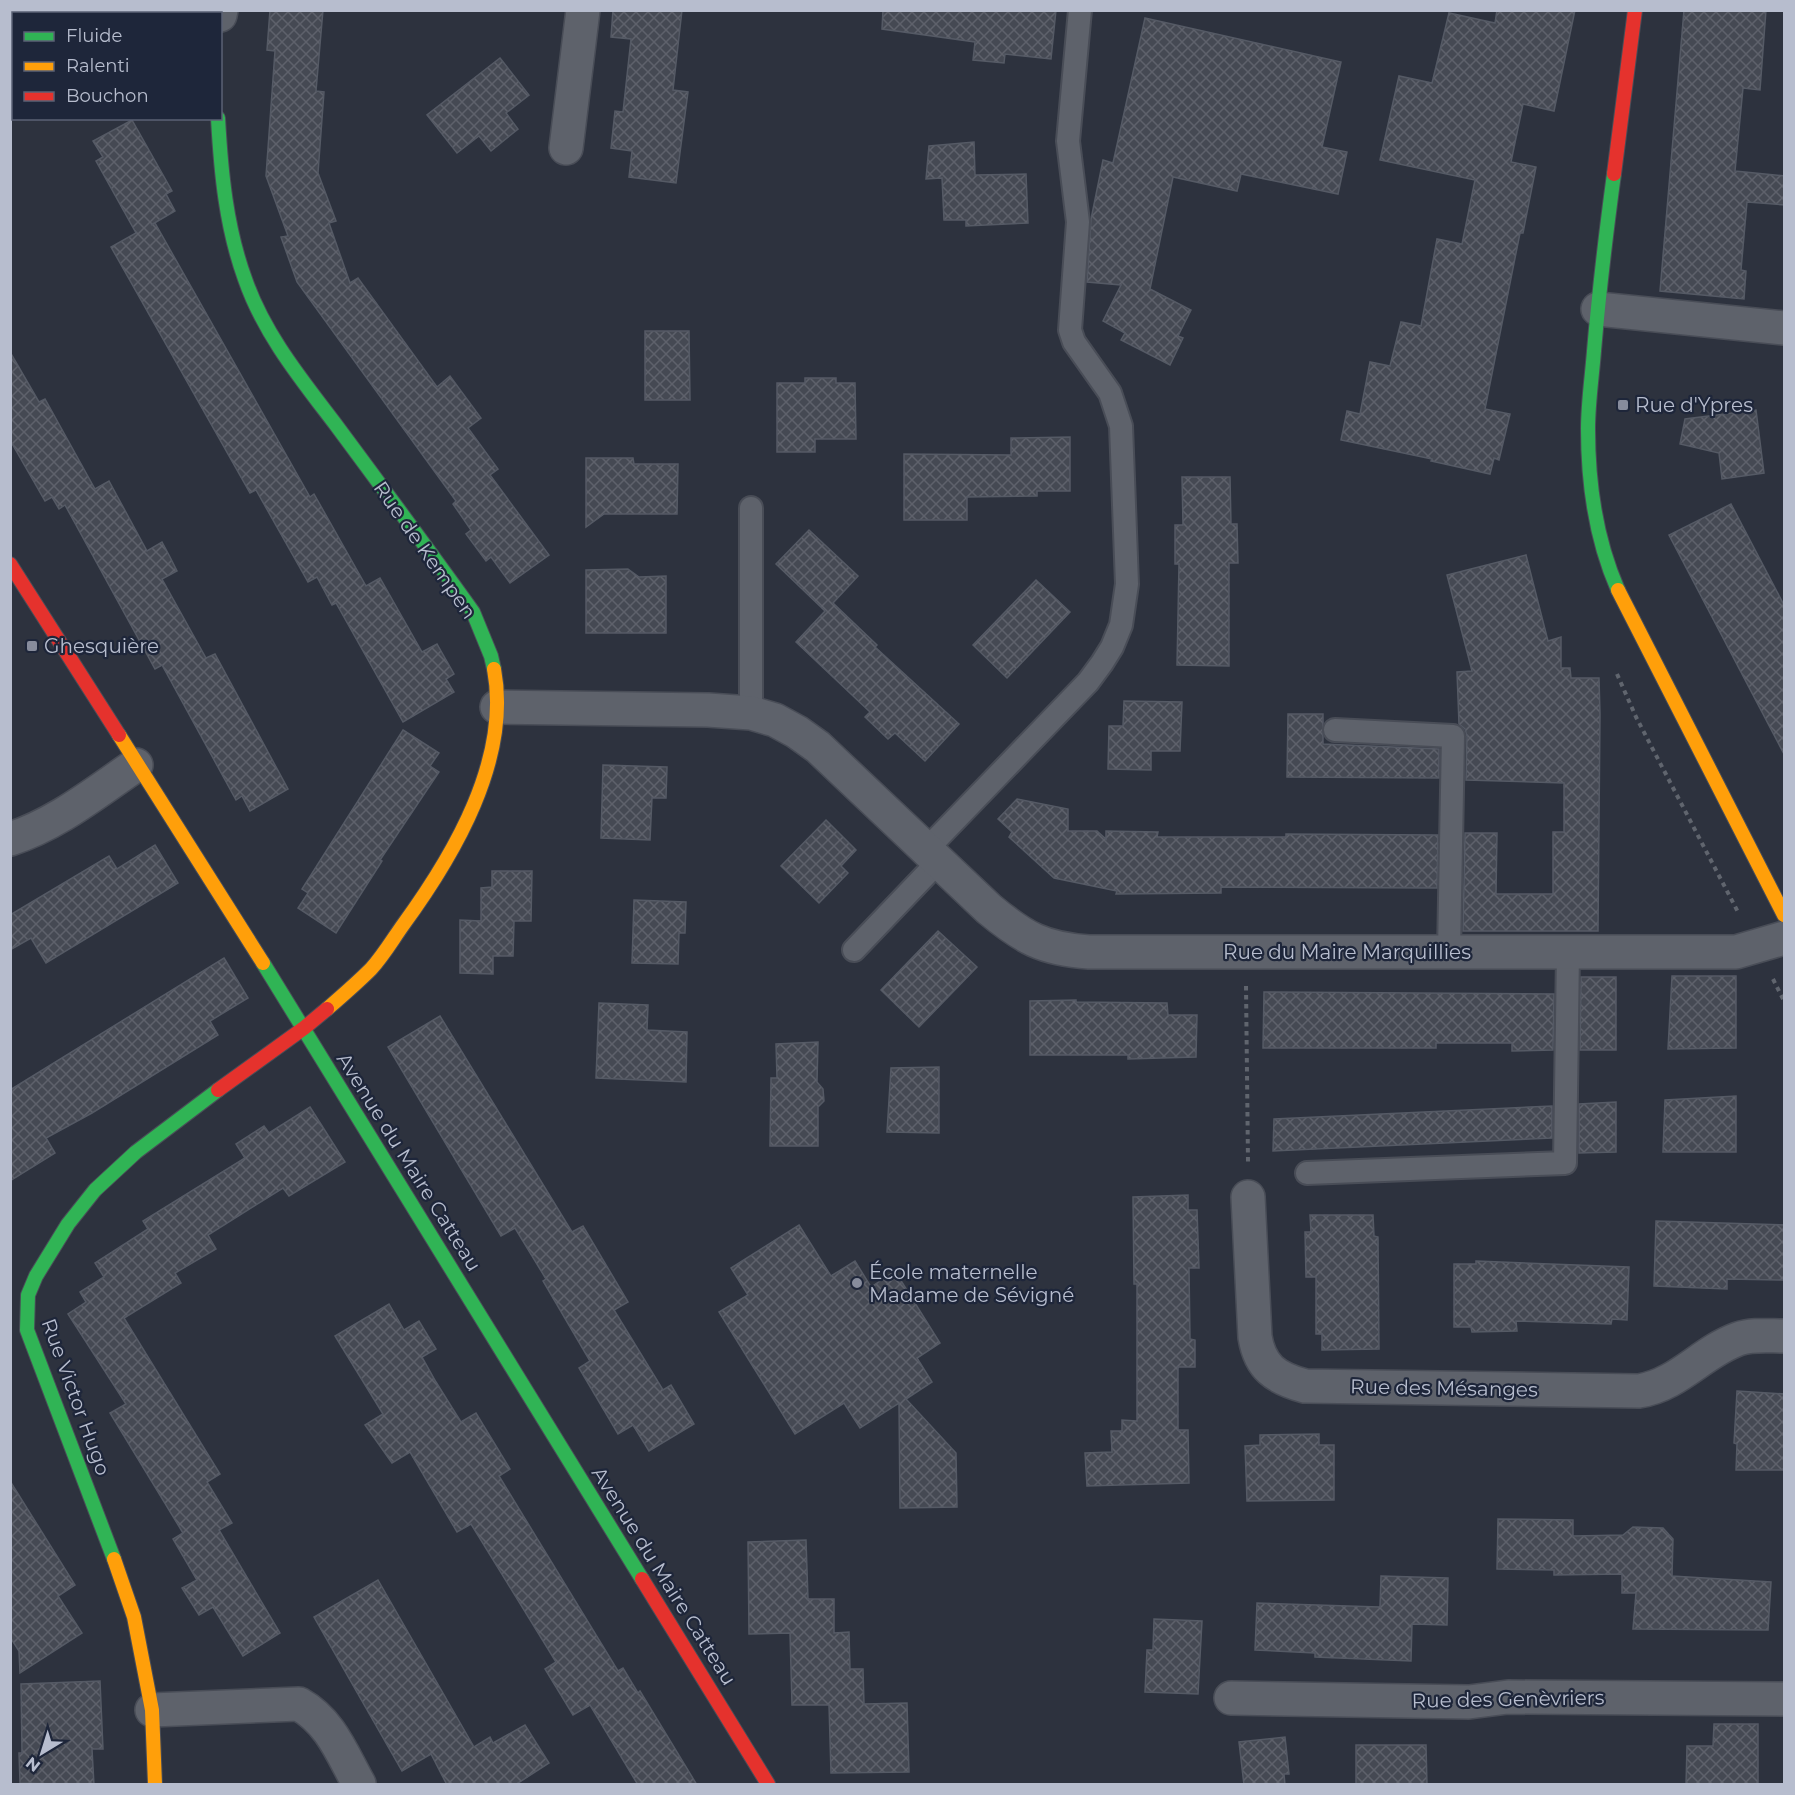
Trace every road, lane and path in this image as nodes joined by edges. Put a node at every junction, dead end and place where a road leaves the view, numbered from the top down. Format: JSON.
{"nodes":[{"id":1,"x":583,"y":10,"type":"edge"},
{"id":2,"x":1080,"y":10,"type":"edge"},
{"id":3,"x":1635,"y":10,"type":"edge"},
{"id":4,"x":218,"y":120,"type":"edge"},
{"id":5,"x":566,"y":148,"type":"dead end"},
{"id":6,"x":1598,"y":309,"type":"junction"},
{"id":7,"x":1785,"y":328,"type":"edge"},
{"id":8,"x":751,"y":508,"type":"dead end"},
{"id":9,"x":10,"y":564,"type":"edge"},
{"id":10,"x":497,"y":706,"type":"junction"},
{"id":11,"x":751,"y":714,"type":"junction"},
{"id":12,"x":1335,"y":730,"type":"dead end"},
{"id":13,"x":136,"y":765,"type":"junction"},
{"id":14,"x":10,"y":839,"type":"edge"},
{"id":15,"x":932,"y":856,"type":"junction"},
{"id":16,"x":1785,"y":915,"type":"edge"},
{"id":17,"x":1785,"y":938,"type":"edge"},
{"id":18,"x":854,"y":950,"type":"dead end"},
{"id":19,"x":1246,"y":952,"type":"junction"},
{"id":20,"x":1449,"y":952,"type":"junction"},
{"id":21,"x":1568,"y":952,"type":"junction"},
{"id":22,"x":304,"y":1028,"type":"junction"},
{"id":23,"x":1307,"y":1173,"type":"dead end"},
{"id":24,"x":1248,"y":1197,"type":"joint"},
{"id":25,"x":1785,"y":1336,"type":"edge"},
{"id":26,"x":1231,"y":1698,"type":"dead end"},
{"id":27,"x":1785,"y":1699,"type":"edge"},
{"id":28,"x":152,"y":1710,"type":"junction"},
{"id":29,"x":155,"y":1785,"type":"edge"},
{"id":30,"x":359,"y":1785,"type":"edge"},
{"id":31,"x":768,"y":1785,"type":"edge"}],
"edges":[{"from":1,"to":5,"type":"street"},
{"from":2,"to":15,"type":"lane"},
{"from":3,"to":6,"type":"street"},
{"from":4,"to":10,"type":"street","name":"Rue de Kempen"},
{"from":6,"to":7,"type":"street"},
{"from":6,"to":16,"type":"street"},
{"from":8,"to":11,"type":"lane"},
{"from":9,"to":13,"type":"street","name":"Avenue du Maire Catteau"},
{"from":10,"to":11,"type":"street","name":"Rue du Maire Marquillies"},
{"from":10,"to":22,"type":"street","name":"Rue de Kempen"},
{"from":11,"to":15,"type":"street","name":"Rue du Maire Marquillies"},
{"from":12,"to":20,"type":"lane"},
{"from":13,"to":14,"type":"street"},
{"from":13,"to":22,"type":"street","name":"Avenue du Maire Catteau"},
{"from":15,"to":18,"type":"lane"},
{"from":15,"to":19,"type":"street","name":"Rue du Maire Marquillies"},
{"from":17,"to":21,"type":"street","name":"Rue du Maire Marquillies"},
{"from":19,"to":20,"type":"street","name":"Rue du Maire Marquillies"},
{"from":19,"to":24,"type":"path"},
{"from":20,"to":21,"type":"street","name":"Rue du Maire Marquillies"},
{"from":21,"to":23,"type":"lane"},
{"from":22,"to":28,"type":"street","name":"Rue Victor Hugo"},
{"from":22,"to":31,"type":"street","name":"Avenue du Maire Catteau"},
{"from":24,"to":25,"type":"street","name":"Rue des Mésanges"},
{"from":26,"to":27,"type":"street","name":"Rue des Genèvriers"},
{"from":28,"to":29,"type":"street","name":"Rue Victor Hugo"},
{"from":28,"to":30,"type":"street"}]}
